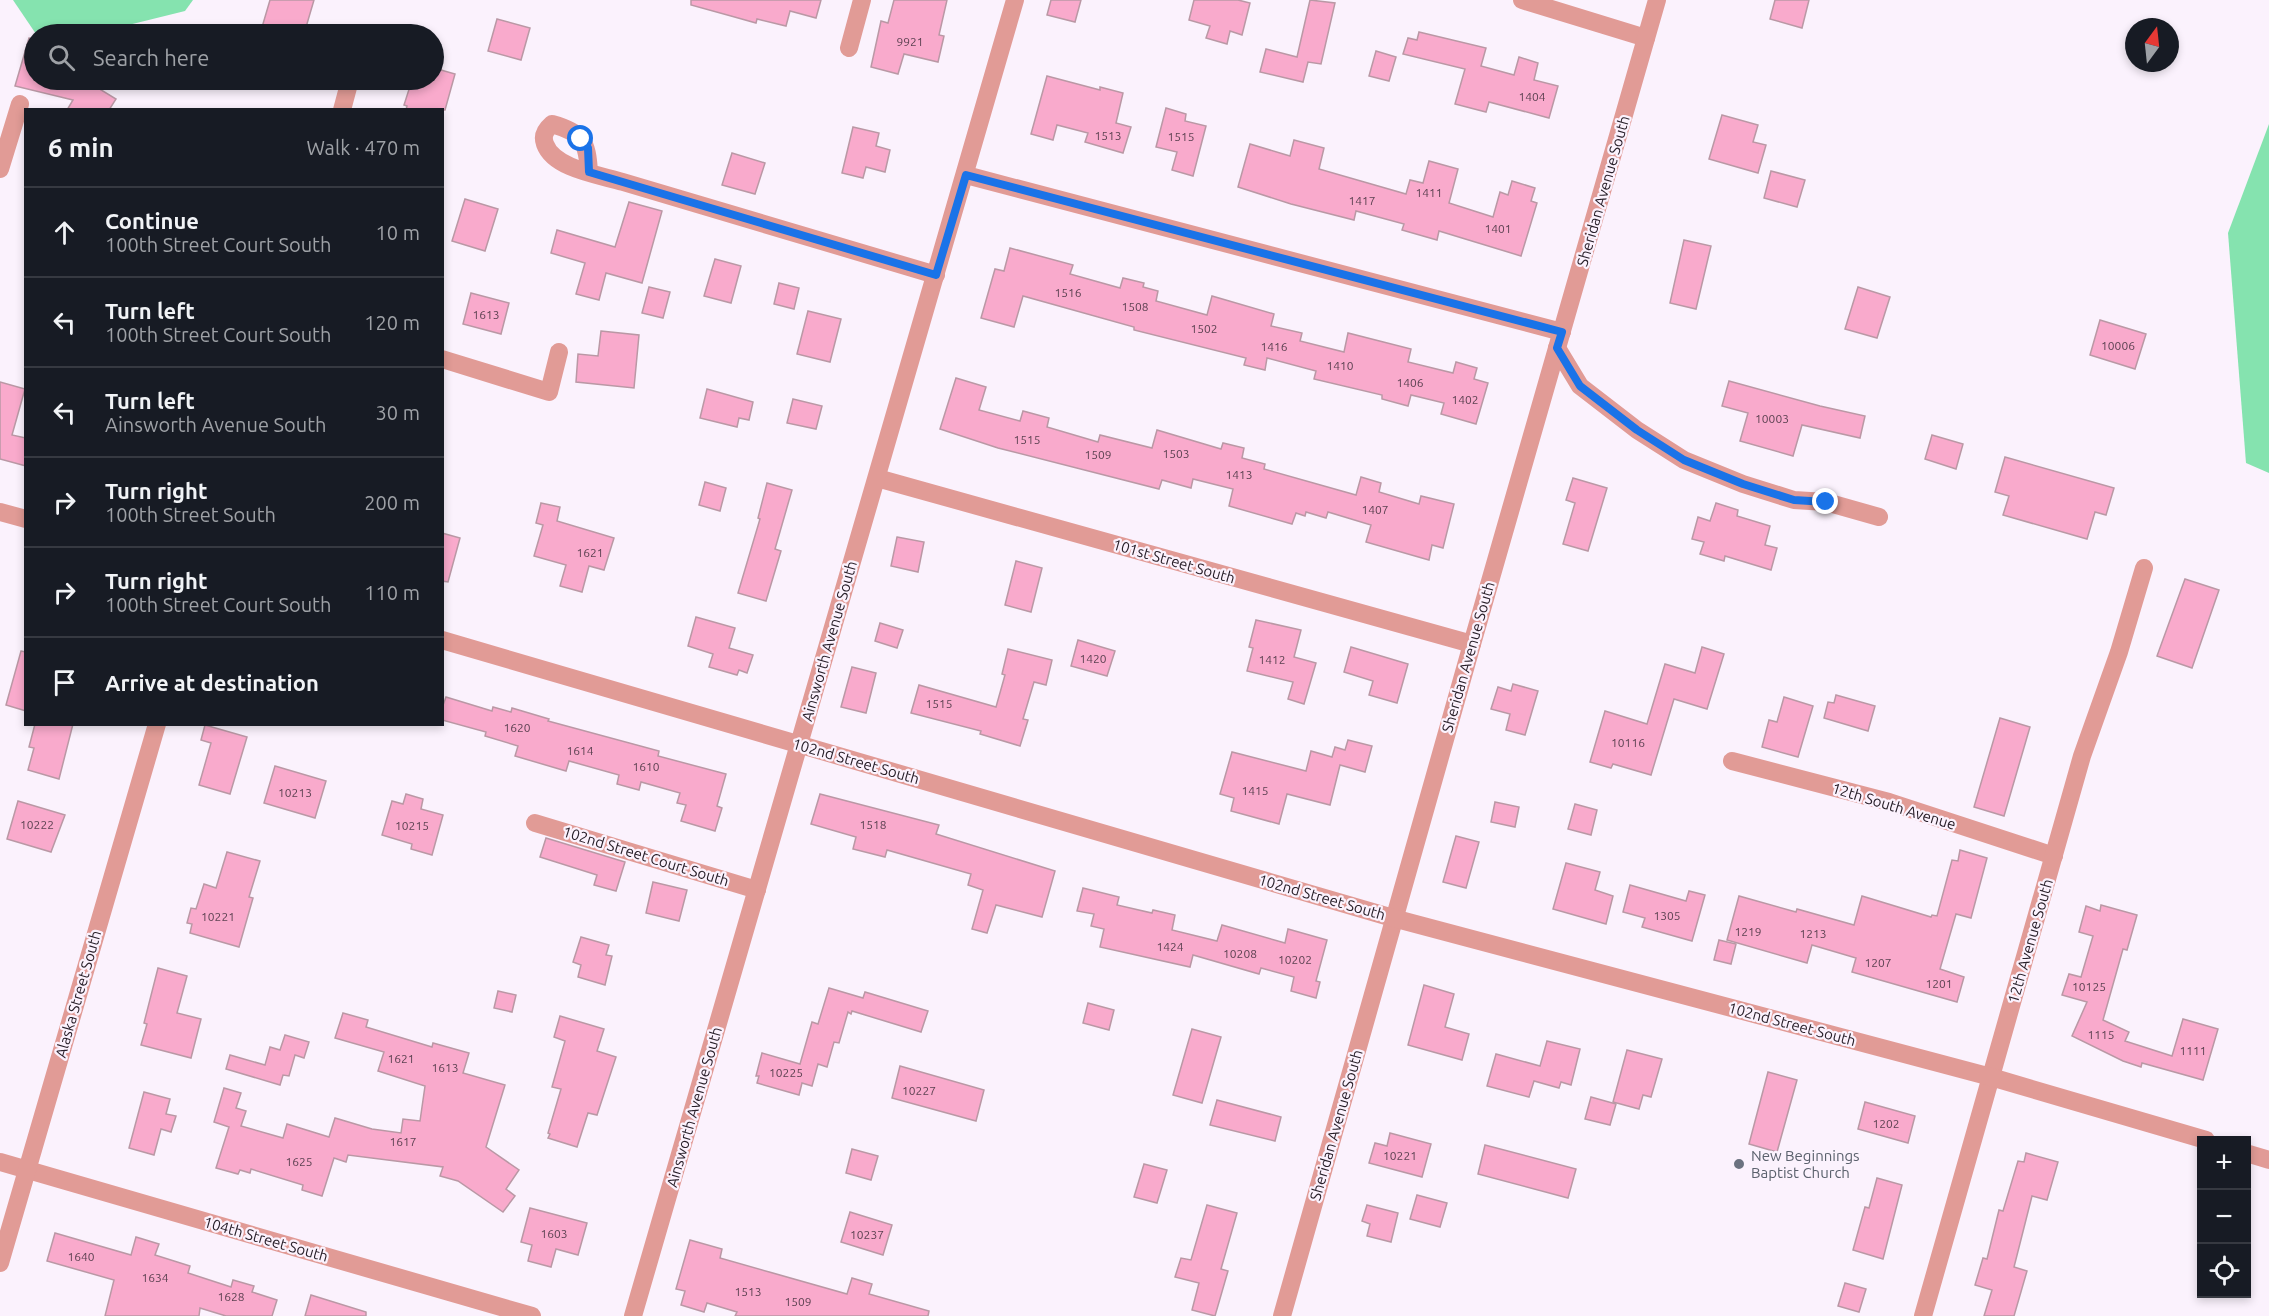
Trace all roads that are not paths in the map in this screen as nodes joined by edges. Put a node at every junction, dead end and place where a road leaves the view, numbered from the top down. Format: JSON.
{"nodes":[{"id":1,"x":862,"y":0,"type":"edge"},
{"id":2,"x":1015,"y":0,"type":"edge"},
{"id":3,"x":1522,"y":0,"type":"edge"},
{"id":4,"x":1657,"y":0,"type":"edge"},
{"id":5,"x":1646,"y":38,"type":"junction"},
{"id":6,"x":849,"y":48,"type":"dead end"},
{"id":7,"x":348,"y":90,"type":"edge"},
{"id":8,"x":20,"y":104,"type":"dead end"},
{"id":9,"x":343,"y":108,"type":"edge"},
{"id":10,"x":0,"y":169,"type":"edge"},
{"id":11,"x":589,"y":172,"type":"dead end"},
{"id":12,"x":966,"y":175,"type":"junction"},
{"id":13,"x":936,"y":275,"type":"junction"},
{"id":14,"x":1559,"y":340,"type":"junction"},
{"id":15,"x":559,"y":352,"type":"dead end"},
{"id":16,"x":444,"y":360,"type":"edge"},
{"id":17,"x":877,"y":478,"type":"junction"},
{"id":18,"x":0,"y":512,"type":"edge"},
{"id":19,"x":1879,"y":517,"type":"dead end"},
{"id":20,"x":24,"y":518,"type":"edge"},
{"id":21,"x":2144,"y":568,"type":"dead end"},
{"id":22,"x":444,"y":641,"type":"edge"},
{"id":23,"x":1472,"y":644,"type":"junction"},
{"id":24,"x":156,"y":726,"type":"edge"},
{"id":25,"x":798,"y":744,"type":"junction"},
{"id":26,"x":1732,"y":761,"type":"dead end"},
{"id":27,"x":535,"y":823,"type":"dead end"},
{"id":28,"x":2054,"y":856,"type":"junction"},
{"id":29,"x":757,"y":890,"type":"junction"},
{"id":30,"x":1394,"y":918,"type":"junction"},
{"id":31,"x":1991,"y":1077,"type":"junction"},
{"id":32,"x":2197,"y":1137,"type":"edge"},
{"id":33,"x":2251,"y":1154,"type":"edge"},
{"id":34,"x":2269,"y":1160,"type":"edge"},
{"id":35,"x":0,"y":1162,"type":"edge"},
{"id":36,"x":27,"y":1170,"type":"junction"},
{"id":37,"x":0,"y":1263,"type":"edge"},
{"id":38,"x":532,"y":1316,"type":"edge"},
{"id":39,"x":633,"y":1316,"type":"edge"},
{"id":40,"x":1282,"y":1316,"type":"edge"},
{"id":41,"x":1923,"y":1316,"type":"edge"}],
"edges":[{"from":1,"to":6,"type":"street"},
{"from":2,"to":12,"type":"street","name":"Ainsworth Avenue South"},
{"from":3,"to":5,"type":"street"},
{"from":4,"to":5,"type":"street","name":"Sheridan Avenue South"},
{"from":5,"to":14,"type":"street","name":"Sheridan Avenue South"},
{"from":7,"to":9,"type":"street"},
{"from":8,"to":10,"type":"street"},
{"from":11,"to":13,"type":"street"},
{"from":12,"to":13,"type":"street","name":"Ainsworth Avenue South"},
{"from":12,"to":14,"type":"street"},
{"from":13,"to":17,"type":"street","name":"Ainsworth Avenue South"},
{"from":14,"to":19,"type":"street"},
{"from":14,"to":23,"type":"street","name":"Sheridan Avenue South"},
{"from":15,"to":16,"type":"street"},
{"from":17,"to":23,"type":"street","name":"101st Street South"},
{"from":17,"to":25,"type":"street","name":"Ainsworth Avenue South"},
{"from":18,"to":20,"type":"street"},
{"from":21,"to":28,"type":"street","name":"12th Avenue South"},
{"from":22,"to":25,"type":"street","name":"102nd Street South"},
{"from":23,"to":30,"type":"street","name":"Sheridan Avenue South"},
{"from":24,"to":36,"type":"street","name":"Alaska Street South"},
{"from":25,"to":29,"type":"street","name":"Ainsworth Avenue South"},
{"from":25,"to":30,"type":"street","name":"102nd Street South"},
{"from":26,"to":28,"type":"street","name":"12th South Avenue"},
{"from":27,"to":29,"type":"street","name":"102nd Street Court South"},
{"from":28,"to":31,"type":"street","name":"12th Avenue South"},
{"from":29,"to":39,"type":"street","name":"Ainsworth Avenue South"},
{"from":30,"to":31,"type":"street","name":"102nd Street South"},
{"from":30,"to":40,"type":"street","name":"Sheridan Avenue South"},
{"from":31,"to":32,"type":"street","name":"102nd Street South"},
{"from":31,"to":41,"type":"street","name":"12th Avenue South"},
{"from":33,"to":34,"type":"street"},
{"from":35,"to":36,"type":"street","name":"104th Street South"},
{"from":36,"to":37,"type":"street","name":"Alaska Street South"},
{"from":36,"to":38,"type":"street","name":"104th Street South"}]}
